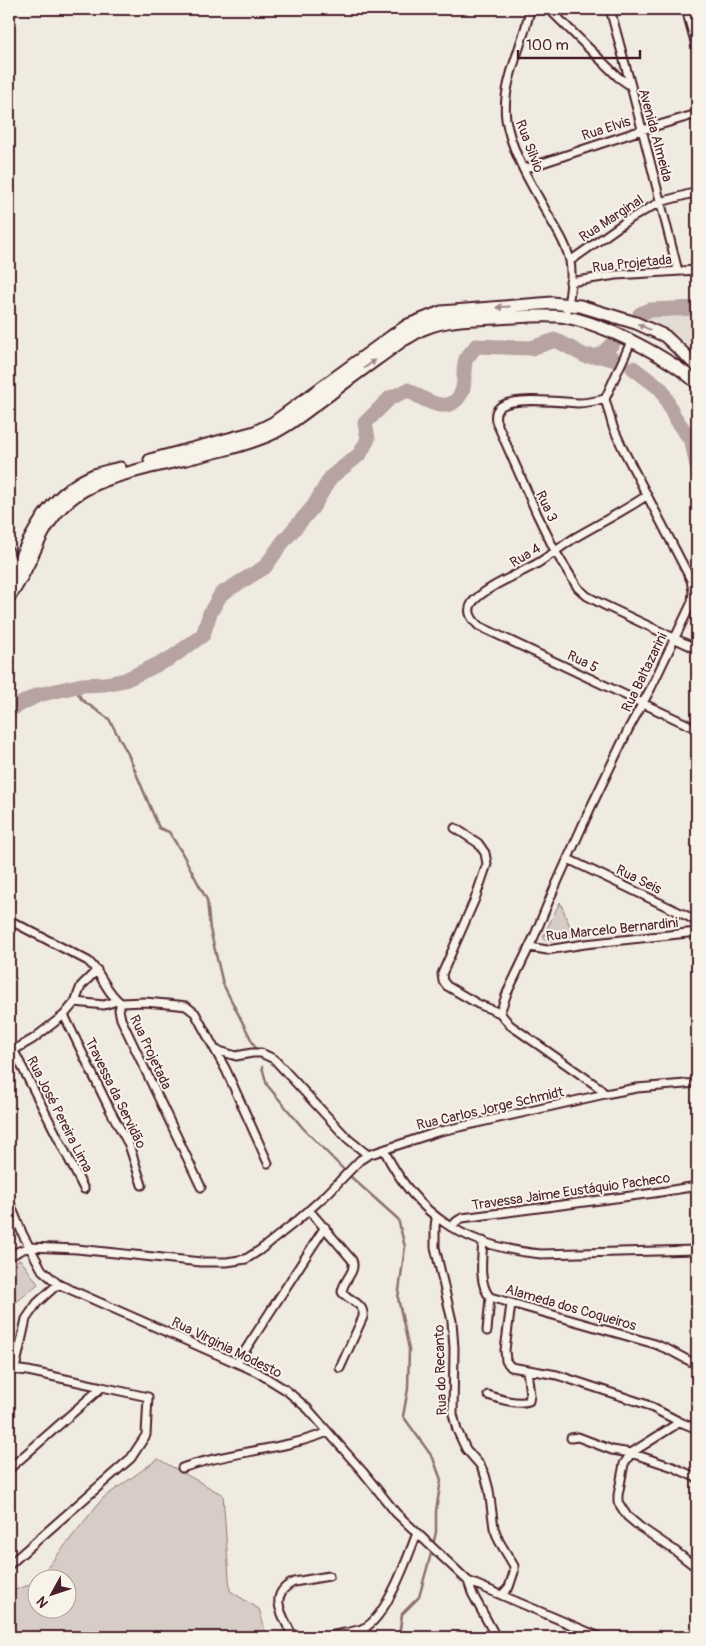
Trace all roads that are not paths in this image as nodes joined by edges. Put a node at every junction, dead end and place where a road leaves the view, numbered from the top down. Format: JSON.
{"nodes":[{"id":1,"x":530,"y":9,"type":"edge"},
{"id":2,"x":549,"y":9,"type":"edge"},
{"id":3,"x":610,"y":9,"type":"edge"},
{"id":4,"x":686,"y":9,"type":"edge"},
{"id":5,"x":697,"y":50,"type":"edge"},
{"id":6,"x":631,"y":86,"type":"junction"},
{"id":7,"x":697,"y":114,"type":"edge"},
{"id":8,"x":642,"y":130,"type":"junction"},
{"id":9,"x":524,"y":169,"type":"junction"},
{"id":10,"x":697,"y":192,"type":"edge"},
{"id":11,"x":660,"y":202,"type":"junction"},
{"id":12,"x":570,"y":261,"type":"junction"},
{"id":13,"x":678,"y":270,"type":"junction"},
{"id":14,"x":697,"y":270,"type":"edge"},
{"id":15,"x":570,"y":285,"type":"junction"},
{"id":16,"x":568,"y":306,"type":"junction"},
{"id":17,"x":580,"y":306,"type":"junction"},
{"id":18,"x":566,"y":317,"type":"junction"},
{"id":19,"x":621,"y":318,"type":"junction"},
{"id":20,"x":610,"y":332,"type":"junction"},
{"id":21,"x":631,"y":342,"type":"junction"},
{"id":22,"x":671,"y":342,"type":"junction"},
{"id":23,"x":662,"y":358,"type":"junction"},
{"id":24,"x":697,"y":366,"type":"edge"},
{"id":25,"x":697,"y":383,"type":"edge"},
{"id":26,"x":605,"y":399,"type":"junction"},
{"id":27,"x":646,"y":496,"type":"junction"},
{"id":28,"x":9,"y":551,"type":"edge"},
{"id":29,"x":555,"y":551,"type":"junction"},
{"id":30,"x":11,"y":576,"type":"edge"},
{"id":31,"x":9,"y":597,"type":"edge"},
{"id":32,"x":471,"y":606,"type":"joint"},
{"id":33,"x":674,"y":638,"type":"junction"},
{"id":34,"x":697,"y":649,"type":"edge"},
{"id":35,"x":643,"y":704,"type":"junction"},
{"id":36,"x":697,"y":730,"type":"edge"},
{"id":37,"x":455,"y":828,"type":"dead end"},
{"id":38,"x":568,"y":859,"type":"junction"},
{"id":39,"x":9,"y":920,"type":"edge"},
{"id":40,"x":697,"y":922,"type":"edge"},
{"id":41,"x":697,"y":932,"type":"edge"},
{"id":42,"x":530,"y":948,"type":"junction"},
{"id":43,"x":97,"y":970,"type":"junction"},
{"id":44,"x":75,"y":1002,"type":"junction"},
{"id":45,"x":119,"y":1002,"type":"junction"},
{"id":46,"x":500,"y":1014,"type":"junction"},
{"id":47,"x":64,"y":1015,"type":"junction"},
{"id":48,"x":216,"y":1050,"type":"junction"},
{"id":49,"x":11,"y":1052,"type":"edge"},
{"id":50,"x":236,"y":1056,"type":"junction"},
{"id":51,"x":226,"y":1070,"type":"junction"},
{"id":52,"x":697,"y":1083,"type":"edge"},
{"id":53,"x":605,"y":1094,"type":"junction"},
{"id":54,"x":384,"y":1150,"type":"junction"},
{"id":55,"x":368,"y":1155,"type":"junction"},
{"id":56,"x":268,"y":1162,"type":"dead end"},
{"id":57,"x":142,"y":1185,"type":"dead end"},
{"id":58,"x":697,"y":1186,"type":"edge"},
{"id":59,"x":84,"y":1188,"type":"dead end"},
{"id":60,"x":201,"y":1188,"type":"dead end"},
{"id":61,"x":9,"y":1202,"type":"edge"},
{"id":62,"x":309,"y":1210,"type":"junction"},
{"id":63,"x":436,"y":1218,"type":"junction"},
{"id":64,"x":325,"y":1227,"type":"junction"},
{"id":65,"x":451,"y":1227,"type":"junction"},
{"id":66,"x":483,"y":1241,"type":"junction"},
{"id":67,"x":29,"y":1247,"type":"junction"},
{"id":68,"x":697,"y":1250,"type":"edge"},
{"id":69,"x":9,"y":1257,"type":"edge"},
{"id":70,"x":58,"y":1284,"type":"junction"},
{"id":71,"x":490,"y":1297,"type":"junction"},
{"id":72,"x":511,"y":1304,"type":"junction"},
{"id":73,"x":487,"y":1331,"type":"dead end"},
{"id":74,"x":237,"y":1363,"type":"junction"},
{"id":75,"x":697,"y":1365,"type":"edge"},
{"id":76,"x":340,"y":1368,"type":"dead end"},
{"id":77,"x":12,"y":1370,"type":"edge"},
{"id":78,"x":527,"y":1370,"type":"junction"},
{"id":79,"x":9,"y":1374,"type":"edge"},
{"id":80,"x":102,"y":1386,"type":"junction"},
{"id":81,"x":488,"y":1395,"type":"dead end"},
{"id":82,"x":697,"y":1421,"type":"edge"},
{"id":83,"x":680,"y":1422,"type":"junction"},
{"id":84,"x":690,"y":1426,"type":"junction"},
{"id":85,"x":697,"y":1429,"type":"edge"},
{"id":86,"x":328,"y":1432,"type":"junction"},
{"id":87,"x":571,"y":1438,"type":"dead end"},
{"id":88,"x":631,"y":1453,"type":"junction"},
{"id":89,"x":182,"y":1468,"type":"dead end"},
{"id":90,"x":9,"y":1469,"type":"edge"},
{"id":91,"x":697,"y":1478,"type":"edge"},
{"id":92,"x":417,"y":1534,"type":"junction"},
{"id":93,"x":9,"y":1564,"type":"edge"},
{"id":94,"x":697,"y":1568,"type":"edge"},
{"id":95,"x":329,"y":1576,"type":"dead end"},
{"id":96,"x":468,"y":1581,"type":"junction"},
{"id":97,"x":502,"y":1595,"type":"junction"},
{"id":98,"x":363,"y":1628,"type":"junction"},
{"id":99,"x":293,"y":1637,"type":"edge"},
{"id":100,"x":328,"y":1637,"type":"edge"},
{"id":101,"x":368,"y":1637,"type":"edge"},
{"id":102,"x":496,"y":1637,"type":"edge"},
{"id":103,"x":600,"y":1637,"type":"edge"}],
"edges":[{"from":1,"to":9,"type":"street","name":"Rua Silvio"},
{"from":2,"to":6,"type":"street","name":"Avenida Almeida"},
{"from":3,"to":6,"type":"street"},
{"from":4,"to":5,"type":"street"},
{"from":6,"to":8,"type":"street","name":"Avenida Almeida"},
{"from":7,"to":8,"type":"street","name":"Rua Elvis"},
{"from":8,"to":9,"type":"street","name":"Rua Elvis"},
{"from":8,"to":11,"type":"street","name":"Avenida Almeida"},
{"from":9,"to":12,"type":"street","name":"Rua Silvio"},
{"from":10,"to":11,"type":"street","name":"Rua Marginal"},
{"from":11,"to":12,"type":"street","name":"Rua Marginal"},
{"from":11,"to":13,"type":"street","name":"Avenida Almeida"},
{"from":12,"to":15,"type":"street","name":"Rua Silvio"},
{"from":13,"to":14,"type":"street","name":"Rua Projetada"},
{"from":13,"to":15,"type":"street","name":"Rua Projetada"},
{"from":15,"to":16,"type":"street","name":"Rua Silvio"},
{"from":15,"to":17,"type":"street","name":"Rua Silvio"},
{"from":16,"to":17,"type":"main road"},
{"from":16,"to":18,"type":"street","name":"Rua Silvio"},
{"from":16,"to":30,"type":"main road","one_way":true},
{"from":17,"to":19,"type":"main road"},
{"from":18,"to":20,"type":"main road"},
{"from":31,"to":18,"type":"main road","one_way":true},
{"from":19,"to":20,"type":"main road"},
{"from":22,"to":19,"type":"main road","one_way":true},
{"from":20,"to":21,"type":"main road"},
{"from":21,"to":23,"type":"main road"},
{"from":21,"to":26,"type":"street"},
{"from":22,"to":23,"type":"main road"},
{"from":22,"to":24,"type":"main road"},
{"from":23,"to":25,"type":"main road"},
{"from":26,"to":27,"type":"street","name":"Rua Baltazarini"},
{"from":26,"to":29,"type":"street","name":"Rua 3"},
{"from":27,"to":29,"type":"street","name":"Rua 4"},
{"from":27,"to":33,"type":"street","name":"Rua Baltazarini"},
{"from":28,"to":30,"type":"street"},
{"from":29,"to":32,"type":"street","name":"Rua 4"},
{"from":29,"to":33,"type":"street","name":"Rua 3"},
{"from":32,"to":35,"type":"street","name":"Rua 5"},
{"from":33,"to":34,"type":"street","name":"Rua 3"},
{"from":33,"to":35,"type":"street","name":"Rua Baltazarini"},
{"from":35,"to":36,"type":"street","name":"Rua 5"},
{"from":35,"to":38,"type":"street","name":"Rua Baltazarini"},
{"from":37,"to":46,"type":"street"},
{"from":38,"to":40,"type":"street","name":"Rua Seis"},
{"from":38,"to":42,"type":"street","name":"Rua Baltazarini"},
{"from":39,"to":43,"type":"street","name":"Rua Projetada"},
{"from":41,"to":42,"type":"street","name":"Rua Marcelo Bernardini"},
{"from":42,"to":46,"type":"street","name":"Rua Baltazarini"},
{"from":43,"to":44,"type":"street"},
{"from":43,"to":45,"type":"street","name":"Rua Projetada"},
{"from":44,"to":45,"type":"street"},
{"from":44,"to":47,"type":"street"},
{"from":45,"to":48,"type":"street"},
{"from":45,"to":60,"type":"street","name":"Rua Projetada"},
{"from":46,"to":53,"type":"street"},
{"from":47,"to":49,"type":"street"},
{"from":47,"to":57,"type":"street","name":"Travessa da Servidão"},
{"from":48,"to":50,"type":"street"},
{"from":48,"to":51,"type":"street"},
{"from":49,"to":59,"type":"street","name":"Rua José Pereira Lima"},
{"from":50,"to":51,"type":"street"},
{"from":50,"to":55,"type":"street"},
{"from":51,"to":56,"type":"street"},
{"from":52,"to":53,"type":"street","name":"Rua Carlos Jorge Schmidt"},
{"from":53,"to":54,"type":"street","name":"Rua Carlos Jorge Schmidt"},
{"from":54,"to":55,"type":"street","name":"Rua Carlos Jorge Schmidt"},
{"from":54,"to":63,"type":"street"},
{"from":55,"to":62,"type":"street","name":"Rua Carlos Jorge Schmidt"},
{"from":58,"to":65,"type":"street","name":"Travessa Jaime Eustáquio Pacheco"},
{"from":61,"to":67,"type":"street","name":"Rua Virginia Modesto"},
{"from":62,"to":64,"type":"street"},
{"from":62,"to":67,"type":"street","name":"Rua Carlos Jorge Schmidt"},
{"from":63,"to":65,"type":"street"},
{"from":63,"to":97,"type":"street","name":"Rua do Recanto"},
{"from":64,"to":74,"type":"street"},
{"from":64,"to":76,"type":"street"},
{"from":65,"to":66,"type":"street"},
{"from":66,"to":68,"type":"street"},
{"from":66,"to":71,"type":"street","name":"Alameda dos Coqueiros"},
{"from":67,"to":69,"type":"street"},
{"from":67,"to":70,"type":"street","name":"Rua Virginia Modesto"},
{"from":70,"to":74,"type":"street","name":"Rua Virginia Modesto"},
{"from":70,"to":77,"type":"street"},
{"from":71,"to":72,"type":"street","name":"Alameda dos Coqueiros"},
{"from":71,"to":73,"type":"street"},
{"from":72,"to":75,"type":"street","name":"Alameda dos Coqueiros"},
{"from":72,"to":78,"type":"street"},
{"from":74,"to":86,"type":"street","name":"Rua Virginia Modesto"},
{"from":77,"to":79,"type":"street"},
{"from":77,"to":80,"type":"street"},
{"from":78,"to":81,"type":"street"},
{"from":78,"to":83,"type":"street"},
{"from":80,"to":90,"type":"street"},
{"from":80,"to":93,"type":"street"},
{"from":82,"to":84,"type":"street"},
{"from":83,"to":84,"type":"street"},
{"from":83,"to":88,"type":"street"},
{"from":84,"to":85,"type":"street"},
{"from":86,"to":89,"type":"street"},
{"from":86,"to":92,"type":"street","name":"Rua Virginia Modesto"},
{"from":87,"to":88,"type":"street"},
{"from":88,"to":91,"type":"street"},
{"from":88,"to":94,"type":"street"},
{"from":92,"to":96,"type":"street","name":"Rua Virginia Modesto"},
{"from":92,"to":98,"type":"street"},
{"from":95,"to":99,"type":"street"},
{"from":96,"to":97,"type":"street"},
{"from":96,"to":102,"type":"street"},
{"from":97,"to":103,"type":"street"},
{"from":98,"to":100,"type":"street"},
{"from":98,"to":101,"type":"street"}]}
